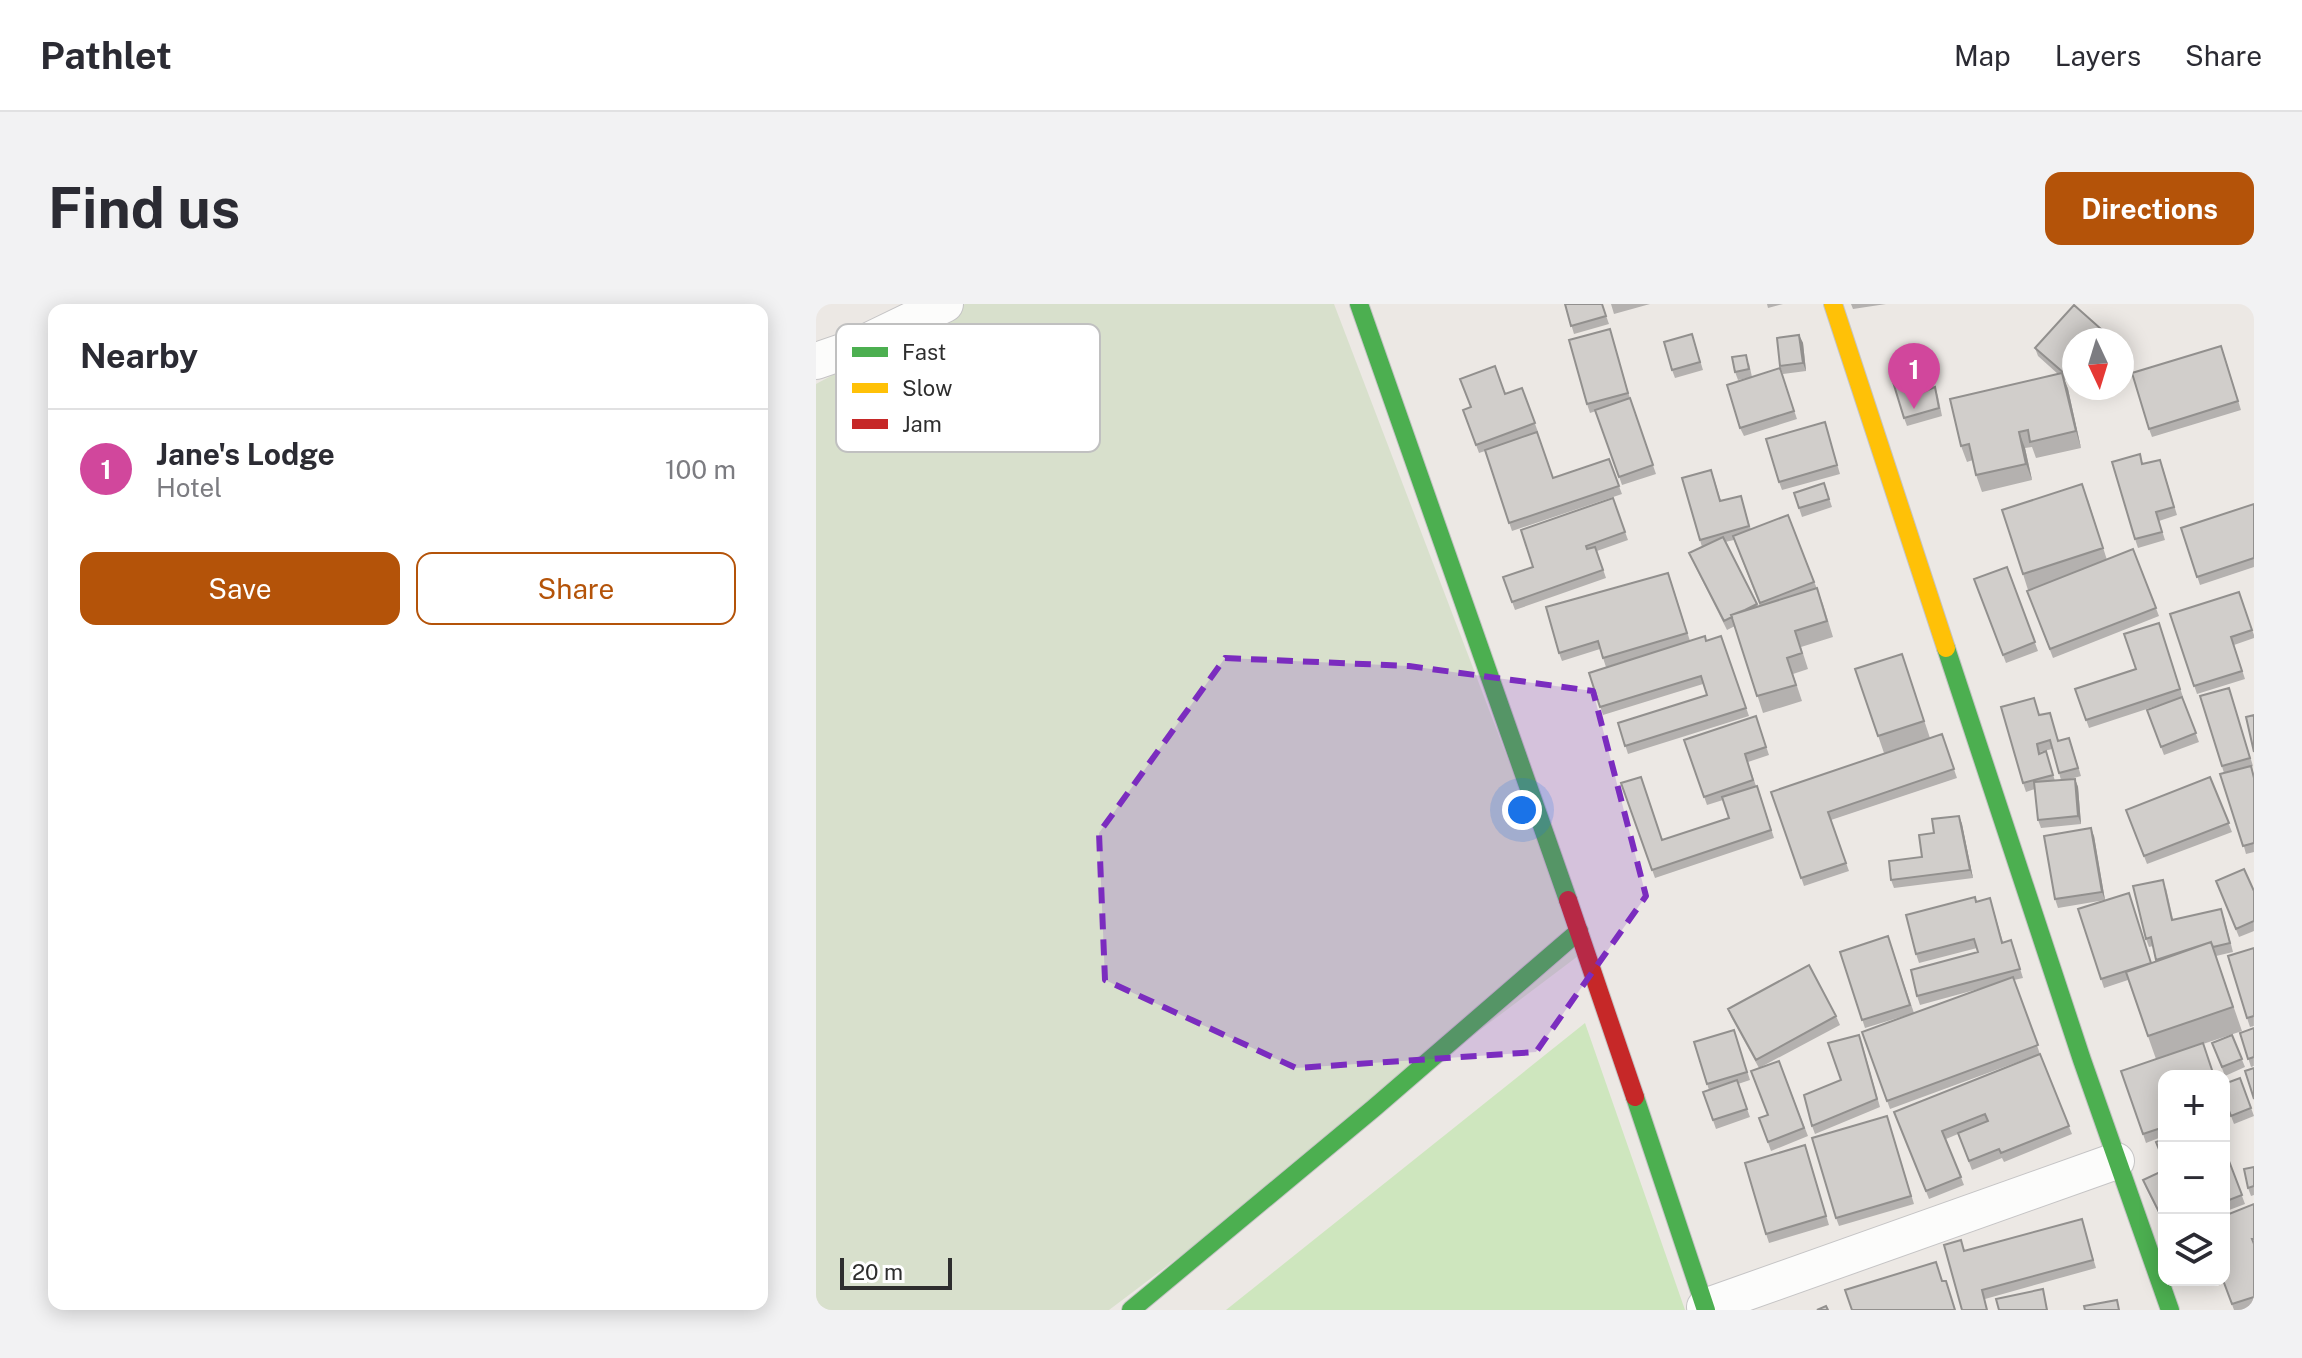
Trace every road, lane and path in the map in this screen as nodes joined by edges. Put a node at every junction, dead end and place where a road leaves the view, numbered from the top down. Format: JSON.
{"nodes":[{"id":1,"x":945,"y":304,"type":"edge"},
{"id":2,"x":1359,"y":304,"type":"edge"},
{"id":3,"x":1833,"y":304,"type":"edge"},
{"id":4,"x":904,"y":324,"type":"edge"},
{"id":5,"x":836,"y":354,"type":"edge"},
{"id":6,"x":816,"y":361,"type":"edge"},
{"id":7,"x":1579,"y":931,"type":"junction"},
{"id":8,"x":2116,"y":1161,"type":"junction"},
{"id":9,"x":1705,"y":1308,"type":"edge"},
{"id":10,"x":1131,"y":1310,"type":"edge"},
{"id":11,"x":2170,"y":1310,"type":"edge"}],
"edges":[{"from":1,"to":4,"type":"street"},
{"from":2,"to":7,"type":"street"},
{"from":3,"to":8,"type":"street"},
{"from":5,"to":6,"type":"street"},
{"from":7,"to":9,"type":"street"},
{"from":7,"to":10,"type":"street"},
{"from":8,"to":9,"type":"street"},
{"from":8,"to":11,"type":"street"}]}
